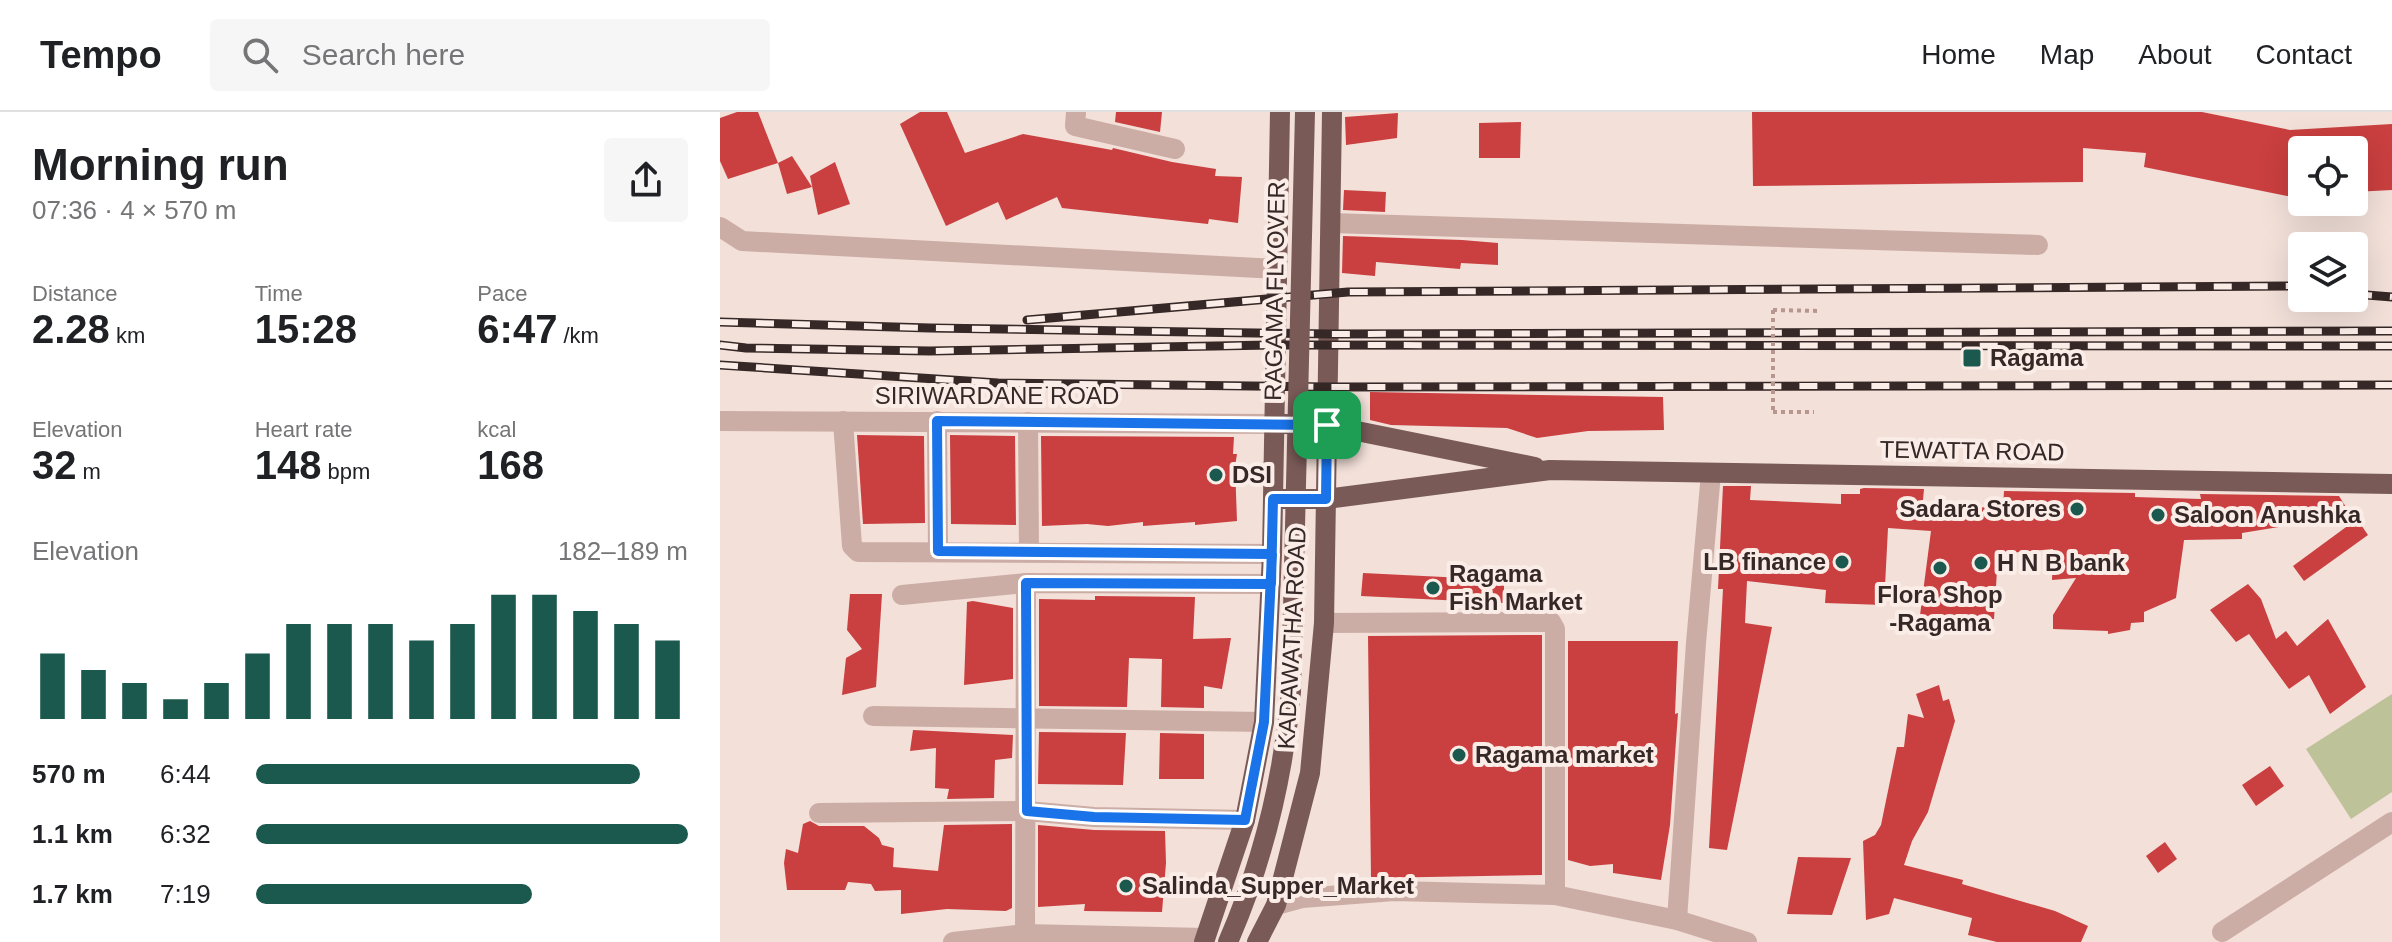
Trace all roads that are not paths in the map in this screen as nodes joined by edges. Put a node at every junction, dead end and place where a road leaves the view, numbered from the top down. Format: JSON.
{"nodes":[{"id":1,"x":1076,"y":112,"type":"edge"},
{"id":2,"x":1280,"y":112,"type":"edge"},
{"id":3,"x":1305,"y":112,"type":"edge"},
{"id":4,"x":1332,"y":112,"type":"edge"},
{"id":5,"x":1175,"y":149,"type":"dead end"},
{"id":6,"x":1331,"y":223,"type":"junction"},
{"id":7,"x":720,"y":227,"type":"edge"},
{"id":8,"x":2038,"y":245,"type":"dead end"},
{"id":9,"x":1277,"y":269,"type":"junction"},
{"id":10,"x":720,"y":421,"type":"edge"},
{"id":11,"x":843,"y":421,"type":"junction"},
{"id":12,"x":937,"y":421,"type":"junction"},
{"id":13,"x":1028,"y":422,"type":"junction"},
{"id":14,"x":1274,"y":424,"type":"junction"},
{"id":15,"x":1327,"y":425,"type":"junction"},
{"id":16,"x":1550,"y":470,"type":"junction"},
{"id":17,"x":1711,"y":473,"type":"junction"},
{"id":18,"x":2392,"y":484,"type":"edge"},
{"id":19,"x":1273,"y":499,"type":"junction"},
{"id":20,"x":1326,"y":499,"type":"junction"},
{"id":21,"x":938,"y":551,"type":"junction"},
{"id":22,"x":1029,"y":552,"type":"junction"},
{"id":23,"x":1272,"y":554,"type":"junction"},
{"id":24,"x":1026,"y":583,"type":"junction"},
{"id":25,"x":1271,"y":584,"type":"junction"},
{"id":26,"x":902,"y":595,"type":"dead end"},
{"id":27,"x":1324,"y":623,"type":"junction"},
{"id":28,"x":873,"y":716,"type":"dead end"},
{"id":29,"x":1027,"y":718,"type":"junction"},
{"id":30,"x":1264,"y":722,"type":"junction"},
{"id":31,"x":1027,"y":811,"type":"junction"},
{"id":32,"x":819,"y":813,"type":"dead end"},
{"id":33,"x":1245,"y":820,"type":"junction"},
{"id":34,"x":2392,"y":822,"type":"edge"},
{"id":35,"x":1555,"y":895,"type":"junction"},
{"id":36,"x":1276,"y":905,"type":"junction"},
{"id":37,"x":1677,"y":920,"type":"junction"},
{"id":38,"x":2222,"y":932,"type":"dead end"},
{"id":39,"x":1025,"y":934,"type":"junction"},
{"id":40,"x":1205,"y":940,"type":"edge"},
{"id":41,"x":953,"y":942,"type":"edge"},
{"id":42,"x":1228,"y":942,"type":"edge"},
{"id":43,"x":1257,"y":942,"type":"edge"},
{"id":44,"x":1747,"y":942,"type":"edge"}],
"edges":[{"from":1,"to":5,"type":"street"},
{"from":2,"to":9,"type":"main road"},
{"from":3,"to":42,"type":"main road","name":"RAGAMA FLYOVER","bridge":true},
{"from":4,"to":6,"type":"main road","name":"KADAWATHA ROAD"},
{"from":6,"to":8,"type":"street"},
{"from":6,"to":15,"type":"main road","name":"KADAWATHA ROAD"},
{"from":7,"to":9,"type":"street"},
{"from":9,"to":14,"type":"main road"},
{"from":10,"to":11,"type":"street","name":"SIRIWARDANE ROAD"},
{"from":11,"to":12,"type":"street","name":"SIRIWARDANE ROAD"},
{"from":11,"to":21,"type":"street"},
{"from":12,"to":13,"type":"street","name":"SIRIWARDANE ROAD"},
{"from":12,"to":21,"type":"street"},
{"from":13,"to":14,"type":"street","name":"SIRIWARDANE ROAD"},
{"from":13,"to":22,"type":"street"},
{"from":14,"to":15,"type":"main road","name":"TEWATTA ROAD"},
{"from":14,"to":19,"type":"main road"},
{"from":15,"to":16,"type":"main road","name":"TEWATTA ROAD"},
{"from":15,"to":20,"type":"main road","name":"KADAWATHA ROAD"},
{"from":16,"to":17,"type":"main road","name":"TEWATTA ROAD"},
{"from":16,"to":20,"type":"main road","name":"TEWATTA ROAD"},
{"from":17,"to":18,"type":"main road","name":"TEWATTA ROAD"},
{"from":17,"to":37,"type":"street"},
{"from":19,"to":20,"type":"main road","name":"TEWATTA ROAD"},
{"from":19,"to":23,"type":"main road"},
{"from":20,"to":27,"type":"main road","name":"KADAWATHA ROAD"},
{"from":21,"to":22,"type":"street"},
{"from":22,"to":23,"type":"street"},
{"from":23,"to":25,"type":"main road"},
{"from":24,"to":25,"type":"street"},
{"from":24,"to":26,"type":"street"},
{"from":24,"to":29,"type":"street"},
{"from":25,"to":30,"type":"main road"},
{"from":27,"to":35,"type":"street"},
{"from":27,"to":36,"type":"main road","name":"KADAWATHA ROAD"},
{"from":28,"to":29,"type":"street"},
{"from":29,"to":30,"type":"street"},
{"from":29,"to":31,"type":"street"},
{"from":30,"to":33,"type":"main road"},
{"from":31,"to":32,"type":"street"},
{"from":31,"to":33,"type":"street"},
{"from":31,"to":39,"type":"street"},
{"from":33,"to":40,"type":"main road"},
{"from":34,"to":38,"type":"street"},
{"from":35,"to":36,"type":"street"},
{"from":35,"to":37,"type":"street"},
{"from":36,"to":43,"type":"main road","name":"KADAWATHA ROAD"},
{"from":37,"to":44,"type":"street"},
{"from":39,"to":40,"type":"street"},
{"from":39,"to":41,"type":"street"}]}
